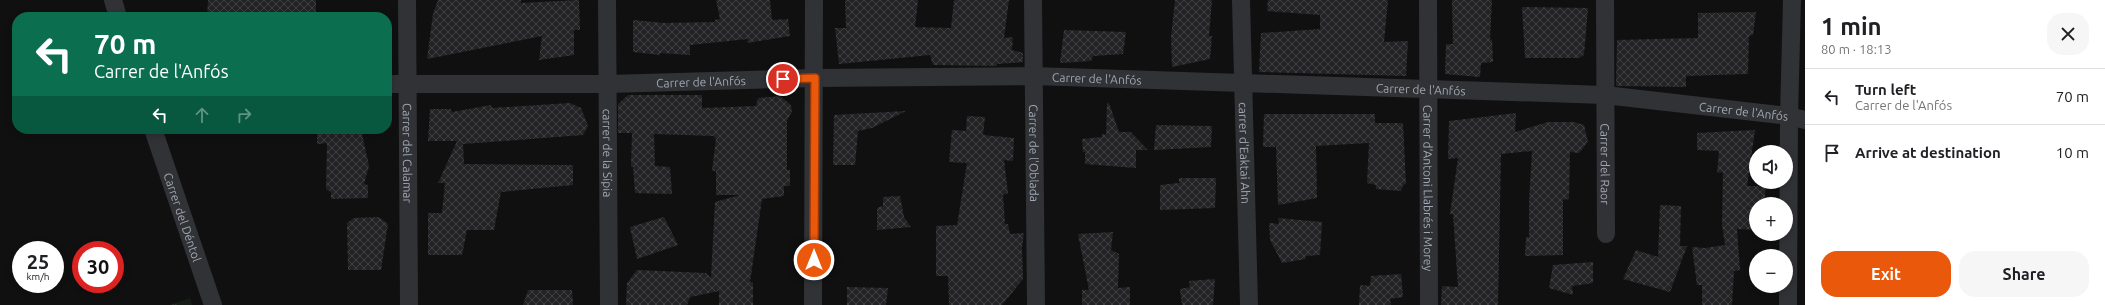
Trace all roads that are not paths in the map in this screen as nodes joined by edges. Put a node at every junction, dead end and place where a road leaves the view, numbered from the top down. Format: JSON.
{"nodes":[{"id":1,"x":113,"y":0,"type":"edge"},
{"id":2,"x":407,"y":0,"type":"edge"},
{"id":3,"x":607,"y":0,"type":"edge"},
{"id":4,"x":814,"y":0,"type":"edge"},
{"id":5,"x":1033,"y":0,"type":"edge"},
{"id":6,"x":1241,"y":0,"type":"edge"},
{"id":7,"x":1428,"y":0,"type":"edge"},
{"id":8,"x":1605,"y":0,"type":"edge"},
{"id":9,"x":1792,"y":0,"type":"edge"},
{"id":10,"x":117,"y":12,"type":"edge"},
{"id":11,"x":1034,"y":76,"type":"junction"},
{"id":12,"x":815,"y":78,"type":"junction"},
{"id":13,"x":1242,"y":83,"type":"junction"},
{"id":14,"x":392,"y":84,"type":"edge"},
{"id":15,"x":408,"y":84,"type":"junction"},
{"id":16,"x":608,"y":84,"type":"junction"},
{"id":17,"x":1429,"y":89,"type":"junction"},
{"id":18,"x":1605,"y":95,"type":"junction"},
{"id":19,"x":1797,"y":118,"type":"edge"},
{"id":20,"x":156,"y":134,"type":"edge"},
{"id":21,"x":1606,"y":234,"type":"dead end"},
{"id":22,"x":213,"y":305,"type":"edge"},
{"id":23,"x":409,"y":305,"type":"edge"},
{"id":24,"x":608,"y":305,"type":"edge"},
{"id":25,"x":813,"y":305,"type":"edge"},
{"id":26,"x":1036,"y":305,"type":"edge"},
{"id":27,"x":1249,"y":305,"type":"edge"},
{"id":28,"x":1429,"y":305,"type":"edge"},
{"id":29,"x":1788,"y":305,"type":"edge"}],
"edges":[{"from":1,"to":10,"type":"street"},
{"from":2,"to":15,"type":"street","name":"Carrer del Calamar"},
{"from":3,"to":16,"type":"street","name":"carrer de la Sípia"},
{"from":4,"to":12,"type":"street"},
{"from":5,"to":11,"type":"street","name":"Carrer de l'Oblada"},
{"from":6,"to":13,"type":"street","name":"carrer d'Eaktai Ahn"},
{"from":7,"to":17,"type":"street","name":"Carrer d'Antoni Llabrés i Morey"},
{"from":8,"to":18,"type":"street","name":"Carrer del Raor"},
{"from":9,"to":19,"type":"street"},
{"from":11,"to":12,"type":"street","name":"Carrer de l'Anfós"},
{"from":11,"to":13,"type":"street","name":"Carrer de l'Anfós"},
{"from":11,"to":26,"type":"street","name":"Carrer de l'Oblada"},
{"from":12,"to":16,"type":"street","name":"Carrer de l'Anfós"},
{"from":12,"to":25,"type":"street"},
{"from":13,"to":17,"type":"street","name":"Carrer de l'Anfós"},
{"from":13,"to":27,"type":"street","name":"carrer d'Eaktai Ahn"},
{"from":14,"to":15,"type":"street","name":"Carrer de l'Anfós"},
{"from":15,"to":16,"type":"street","name":"Carrer de l'Anfós"},
{"from":15,"to":23,"type":"street","name":"Carrer del Calamar"},
{"from":16,"to":24,"type":"street","name":"carrer de la Sípia"},
{"from":17,"to":18,"type":"street","name":"Carrer de l'Anfós"},
{"from":17,"to":28,"type":"street","name":"Carrer d'Antoni Llabrés i Morey"},
{"from":18,"to":19,"type":"street","name":"Carrer de l'Anfós"},
{"from":18,"to":21,"type":"street","name":"Carrer del Raor"},
{"from":19,"to":29,"type":"street"},
{"from":20,"to":22,"type":"street","name":"Carrer del Déntol"}]}
